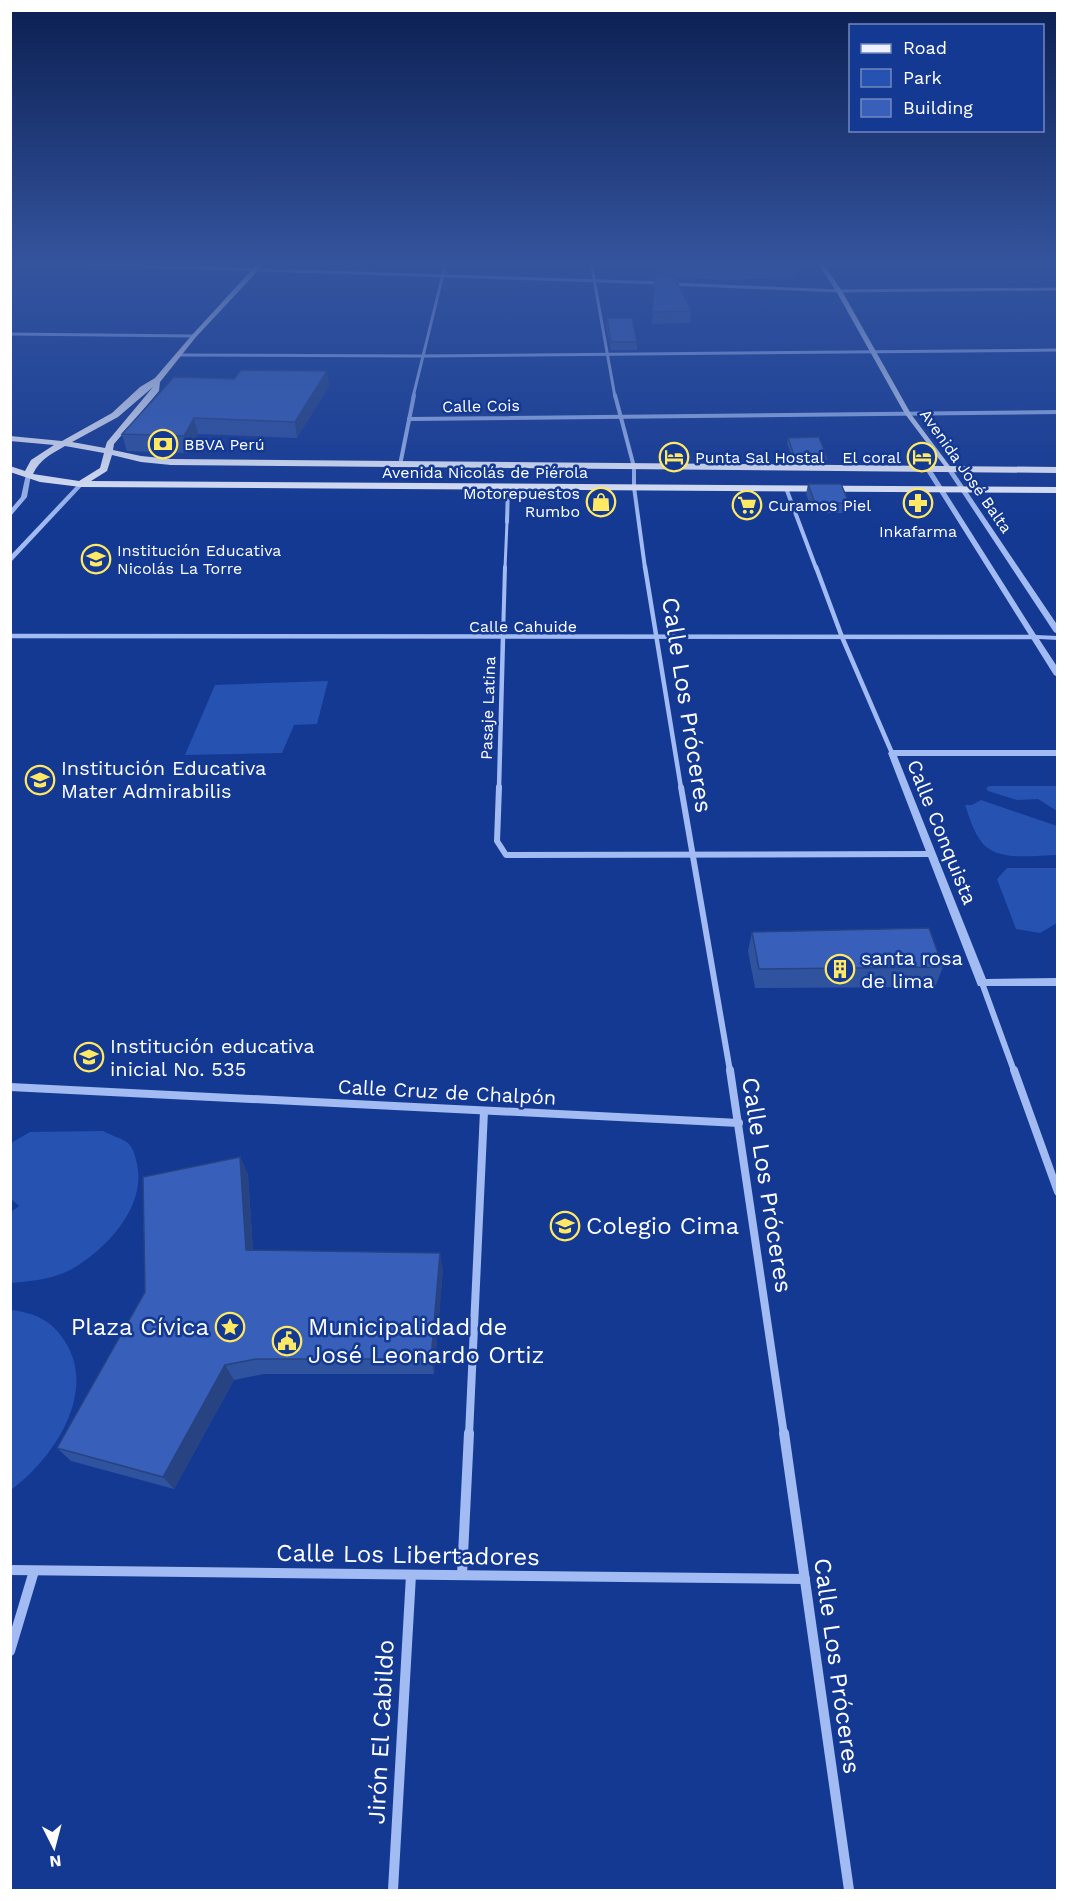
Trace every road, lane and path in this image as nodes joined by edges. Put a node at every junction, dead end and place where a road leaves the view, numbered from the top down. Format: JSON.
{"nodes":[{"id":1,"x":183,"y":351,"type":"edge"},
{"id":2,"x":424,"y":351,"type":"edge"},
{"id":3,"x":606,"y":351,"type":"edge"},
{"id":4,"x":1014,"y":351,"type":"edge"},
{"id":5,"x":872,"y":353,"type":"junction"},
{"id":6,"x":180,"y":355,"type":"junction"},
{"id":7,"x":607,"y":355,"type":"junction"},
{"id":8,"x":423,"y":356,"type":"junction"},
{"id":9,"x":158,"y":380,"type":"junction"},
{"id":10,"x":1058,"y":412,"type":"edge"},
{"id":11,"x":908,"y":414,"type":"junction"},
{"id":12,"x":619,"y":416,"type":"junction"},
{"id":13,"x":409,"y":419,"type":"junction"},
{"id":14,"x":10,"y":438,"type":"edge"},
{"id":15,"x":64,"y":444,"type":"junction"},
{"id":16,"x":107,"y":453,"type":"junction"},
{"id":17,"x":400,"y":465,"type":"junction"},
{"id":18,"x":634,"y":467,"type":"junction"},
{"id":19,"x":10,"y":469,"type":"edge"},
{"id":20,"x":928,"y":470,"type":"junction"},
{"id":21,"x":950,"y":470,"type":"junction"},
{"id":22,"x":1058,"y":470,"type":"edge"},
{"id":23,"x":28,"y":475,"type":"junction"},
{"id":24,"x":81,"y":484,"type":"junction"},
{"id":25,"x":508,"y":487,"type":"junction"},
{"id":26,"x":634,"y":487,"type":"junction"},
{"id":27,"x":786,"y":488,"type":"junction"},
{"id":28,"x":941,"y":489,"type":"junction"},
{"id":29,"x":962,"y":490,"type":"junction"},
{"id":30,"x":1058,"y":490,"type":"edge"},
{"id":31,"x":10,"y":515,"type":"edge"},
{"id":32,"x":507,"y":522,"type":"joint"},
{"id":33,"x":10,"y":561,"type":"edge"},
{"id":34,"x":1058,"y":632,"type":"edge"},
{"id":35,"x":10,"y":636,"type":"edge"},
{"id":36,"x":503,"y":637,"type":"junction"},
{"id":37,"x":1036,"y":637,"type":"junction"},
{"id":38,"x":655,"y":638,"type":"junction"},
{"id":39,"x":842,"y":638,"type":"junction"},
{"id":40,"x":1058,"y":638,"type":"edge"},
{"id":41,"x":1058,"y":675,"type":"edge"},
{"id":42,"x":891,"y":753,"type":"junction"},
{"id":43,"x":1058,"y":753,"type":"edge"},
{"id":44,"x":692,"y":855,"type":"junction"},
{"id":45,"x":932,"y":855,"type":"junction"},
{"id":46,"x":1058,"y":982,"type":"edge"},
{"id":47,"x":982,"y":983,"type":"junction"},
{"id":48,"x":10,"y":1087,"type":"edge"},
{"id":49,"x":483,"y":1111,"type":"junction"},
{"id":50,"x":739,"y":1123,"type":"junction"},
{"id":51,"x":1058,"y":1192,"type":"edge"},
{"id":52,"x":10,"y":1570,"type":"edge"},
{"id":53,"x":34,"y":1571,"type":"junction"},
{"id":54,"x":411,"y":1575,"type":"junction"},
{"id":55,"x":462,"y":1575,"type":"junction"},
{"id":56,"x":805,"y":1579,"type":"junction"},
{"id":57,"x":10,"y":1651,"type":"edge"},
{"id":58,"x":393,"y":1890,"type":"edge"},
{"id":59,"x":849,"y":1890,"type":"edge"}],
"edges":[{"from":1,"to":6,"type":"main road"},
{"from":2,"to":8,"type":"street"},
{"from":3,"to":7,"type":"street","name":"Calle Los Próceres"},
{"from":4,"to":5,"type":"street"},
{"from":5,"to":7,"type":"street"},
{"from":5,"to":11,"type":"main road","name":"Avenida José Balta"},
{"from":6,"to":8,"type":"street"},
{"from":6,"to":9,"type":"main road"},
{"from":7,"to":8,"type":"street"},
{"from":7,"to":12,"type":"street","name":"Calle Los Próceres"},
{"from":8,"to":13,"type":"street"},
{"from":9,"to":15,"type":"main road"},
{"from":9,"to":16,"type":"main road"},
{"from":10,"to":11,"type":"street","name":"Calle Cois"},
{"from":11,"to":12,"type":"street","name":"Calle Cois"},
{"from":11,"to":21,"type":"main road","name":"Avenida José Balta"},
{"from":12,"to":13,"type":"street","name":"Calle Cois"},
{"from":12,"to":18,"type":"street","name":"Calle Los Próceres"},
{"from":13,"to":17,"type":"street"},
{"from":14,"to":15,"type":"main road","name":"Avenida Nicolás de Piérola"},
{"from":15,"to":16,"type":"main road","name":"Avenida Nicolás de Piérola"},
{"from":15,"to":23,"type":"main road"},
{"from":16,"to":17,"type":"main road","name":"Avenida Nicolás de Piérola"},
{"from":16,"to":24,"type":"main road"},
{"from":17,"to":18,"type":"main road","name":"Avenida Nicolás de Piérola"},
{"from":18,"to":20,"type":"main road","name":"Avenida Nicolás de Piérola"},
{"from":18,"to":26,"type":"street","name":"Calle Los Próceres"},
{"from":19,"to":23,"type":"main road","name":"Avenida Nicolás de Piérola"},
{"from":20,"to":21,"type":"main road","name":"Avenida Nicolás de Piérola"},
{"from":20,"to":28,"type":"street","name":"Avenida José Balta"},
{"from":21,"to":22,"type":"main road","name":"Avenida Nicolás de Piérola"},
{"from":21,"to":29,"type":"street","name":"Avenida José Balta"},
{"from":23,"to":24,"type":"main road","name":"Avenida Nicolás de Piérola"},
{"from":23,"to":31,"type":"street"},
{"from":24,"to":25,"type":"main road","name":"Avenida Nicolás de Piérola"},
{"from":24,"to":33,"type":"street"},
{"from":25,"to":26,"type":"main road","name":"Avenida Nicolás de Piérola"},
{"from":25,"to":32,"type":"street","name":"Pasaje Latina"},
{"from":26,"to":27,"type":"main road","name":"Avenida Nicolás de Piérola"},
{"from":26,"to":38,"type":"street","name":"Calle Los Próceres"},
{"from":27,"to":28,"type":"main road","name":"Avenida Nicolás de Piérola"},
{"from":27,"to":39,"type":"street","name":"Calle Conquista"},
{"from":28,"to":29,"type":"main road","name":"Avenida Nicolás de Piérola"},
{"from":28,"to":37,"type":"street","name":"Avenida José Balta"},
{"from":29,"to":30,"type":"main road","name":"Avenida Nicolás de Piérola"},
{"from":29,"to":34,"type":"street","name":"Avenida José Balta"},
{"from":32,"to":36,"type":"street","name":"Pasaje Latina"},
{"from":35,"to":36,"type":"street","name":"Calle Cahuide"},
{"from":36,"to":38,"type":"street","name":"Calle Cahuide"},
{"from":36,"to":44,"type":"street","name":"Pasaje Latina"},
{"from":37,"to":39,"type":"street","name":"Calle Cahuide"},
{"from":37,"to":40,"type":"street"},
{"from":37,"to":41,"type":"street","name":"Avenida José Balta"},
{"from":38,"to":39,"type":"street","name":"Calle Cahuide"},
{"from":38,"to":44,"type":"street","name":"Calle Los Próceres"},
{"from":39,"to":42,"type":"street","name":"Calle Conquista"},
{"from":42,"to":43,"type":"street"},
{"from":42,"to":45,"type":"street","name":"Calle Conquista"},
{"from":44,"to":45,"type":"street"},
{"from":44,"to":50,"type":"street","name":"Calle Los Próceres"},
{"from":45,"to":47,"type":"street","name":"Calle Conquista"},
{"from":46,"to":47,"type":"street"},
{"from":47,"to":51,"type":"street","name":"Calle Conquista"},
{"from":48,"to":49,"type":"street","name":"Calle Cruz de Chalpón"},
{"from":49,"to":50,"type":"street","name":"Calle Cruz de Chalpón"},
{"from":49,"to":55,"type":"street"},
{"from":50,"to":56,"type":"street","name":"Calle Los Próceres"},
{"from":52,"to":53,"type":"street","name":"Calle Los Libertadores"},
{"from":53,"to":54,"type":"street","name":"Calle Los Libertadores"},
{"from":53,"to":57,"type":"street"},
{"from":54,"to":55,"type":"street","name":"Calle Los Libertadores"},
{"from":54,"to":58,"type":"street","name":"Jirón El Cabildo"},
{"from":55,"to":56,"type":"street","name":"Calle Los Libertadores"},
{"from":56,"to":59,"type":"street","name":"Calle Los Próceres"}]}
